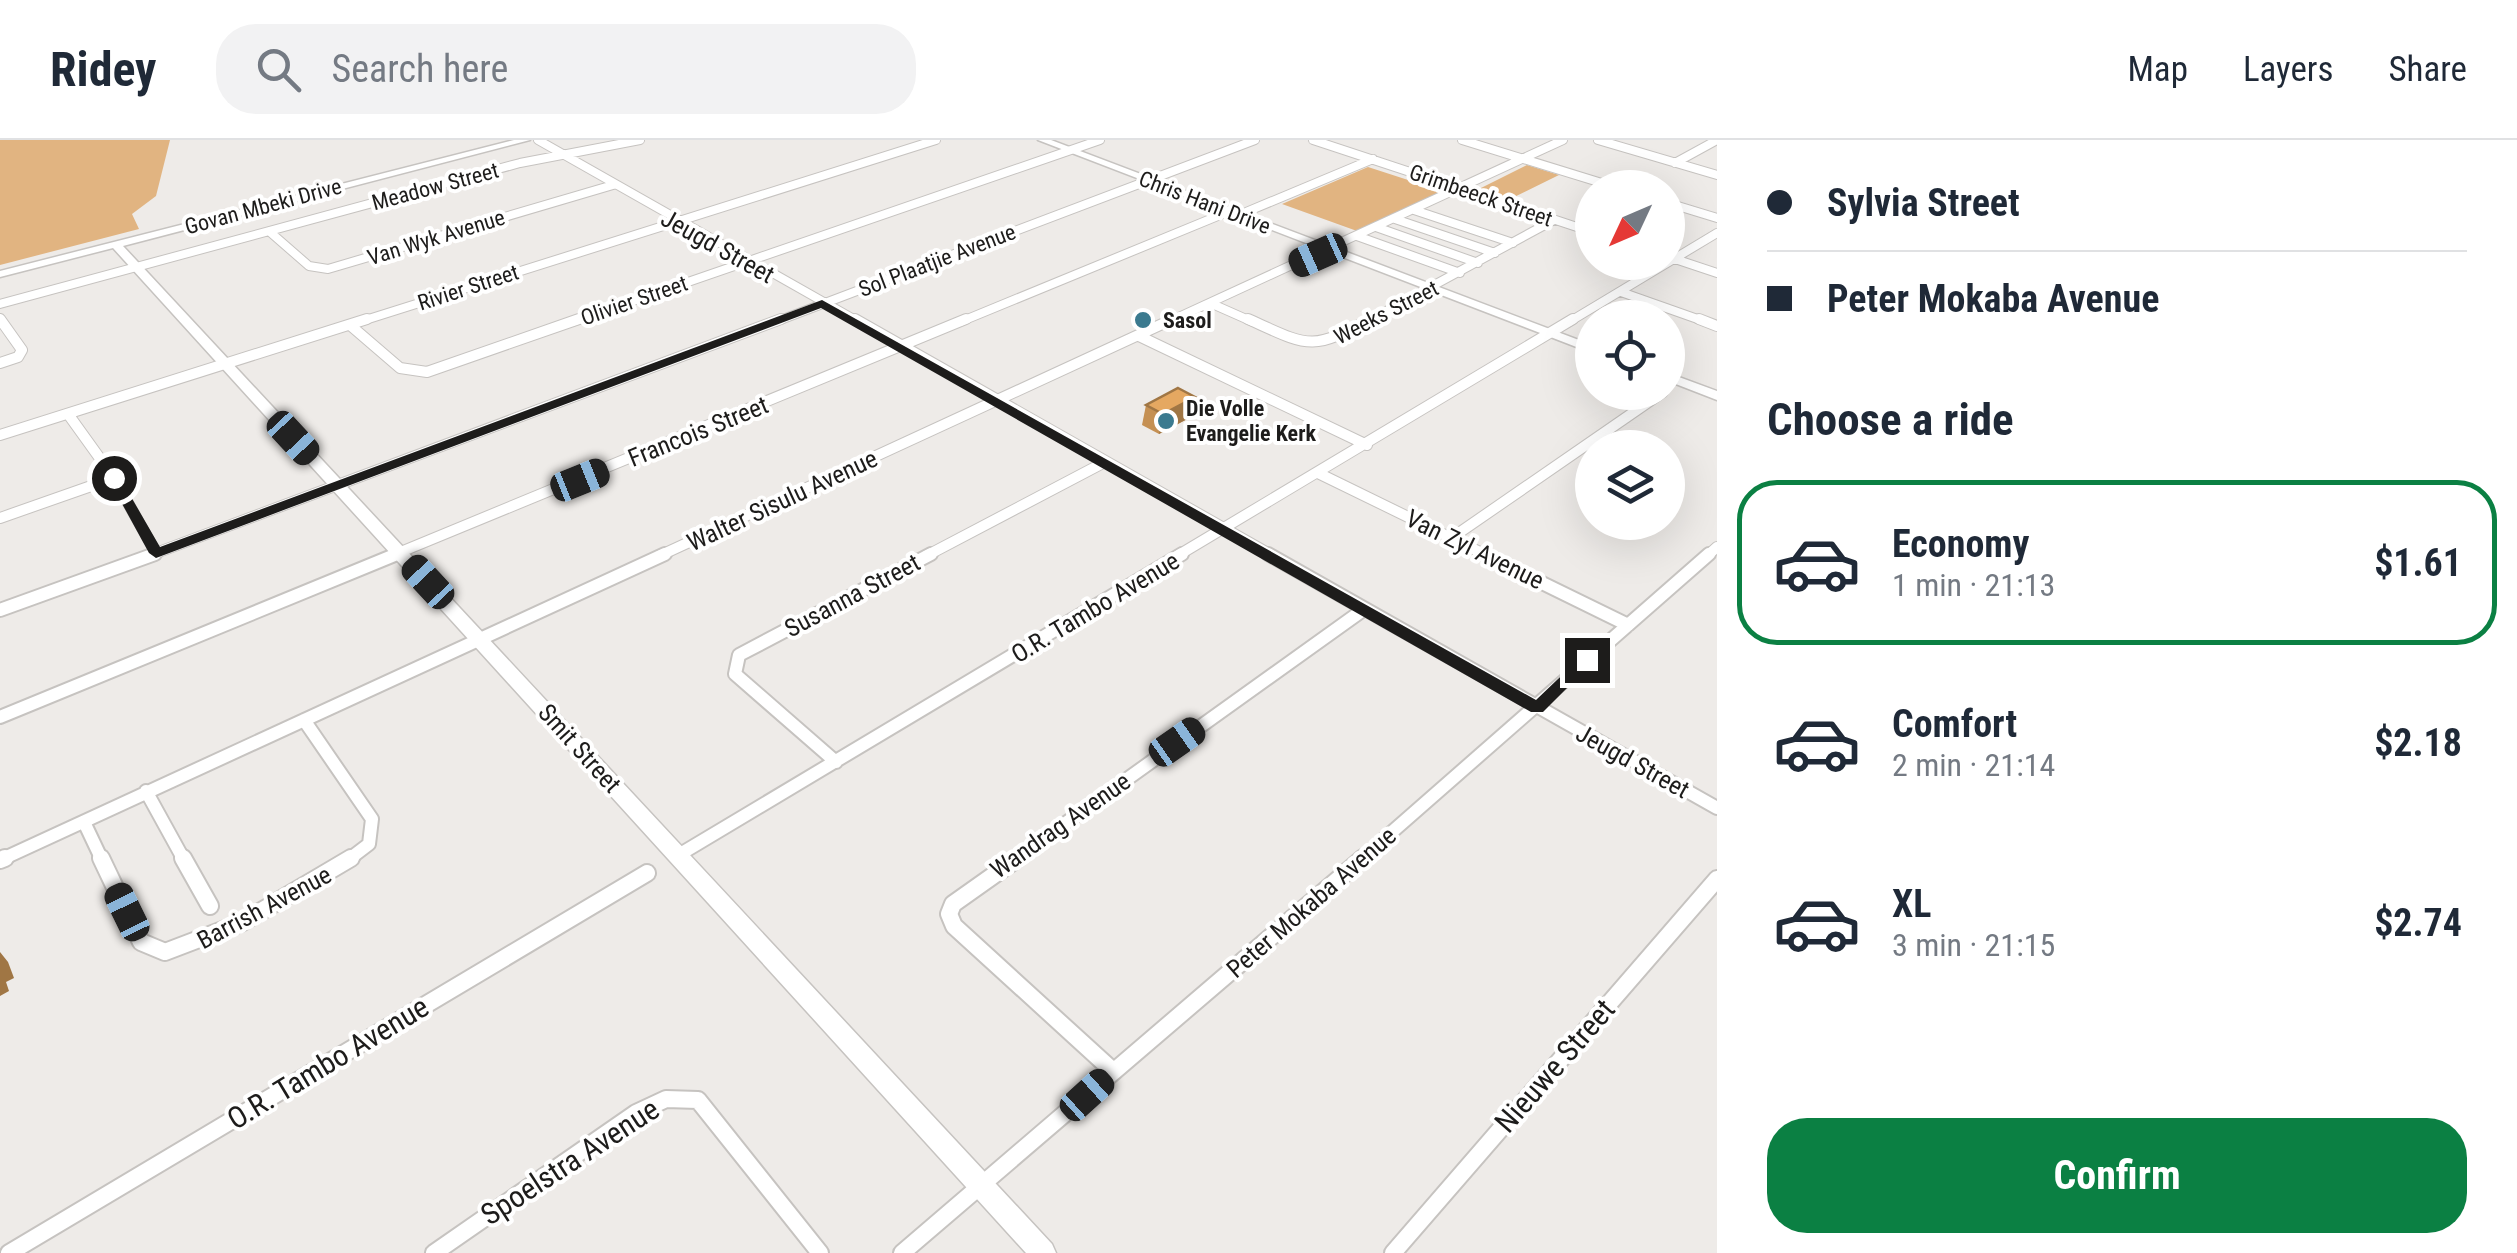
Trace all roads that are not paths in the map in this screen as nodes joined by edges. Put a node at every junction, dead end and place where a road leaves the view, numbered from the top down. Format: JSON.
{"nodes":[{"id":1,"x":526,"y":140,"type":"edge"},
{"id":2,"x":538,"y":140,"type":"edge"},
{"id":3,"x":640,"y":140,"type":"edge"},
{"id":4,"x":936,"y":140,"type":"edge"},
{"id":5,"x":1043,"y":140,"type":"edge"},
{"id":6,"x":1100,"y":140,"type":"edge"},
{"id":7,"x":1255,"y":140,"type":"edge"},
{"id":8,"x":1313,"y":140,"type":"edge"},
{"id":9,"x":1462,"y":140,"type":"edge"},
{"id":10,"x":1564,"y":140,"type":"edge"},
{"id":11,"x":1598,"y":140,"type":"edge"},
{"id":12,"x":1717,"y":140,"type":"edge"},
{"id":13,"x":1070,"y":150,"type":"junction"},
{"id":14,"x":556,"y":154,"type":"junction"},
{"id":15,"x":1524,"y":158,"type":"junction"},
{"id":16,"x":1373,"y":159,"type":"junction"},
{"id":17,"x":1675,"y":163,"type":"junction"},
{"id":18,"x":1575,"y":174,"type":"edge"},
{"id":19,"x":1717,"y":175,"type":"edge"},
{"id":20,"x":1148,"y":180,"type":"junction"},
{"id":21,"x":612,"y":185,"type":"junction"},
{"id":22,"x":1462,"y":189,"type":"junction"},
{"id":23,"x":1685,"y":208,"type":"edge"},
{"id":24,"x":1414,"y":210,"type":"junction"},
{"id":25,"x":1234,"y":213,"type":"junction"},
{"id":26,"x":1717,"y":218,"type":"edge"},
{"id":27,"x":1394,"y":219,"type":"junction"},
{"id":28,"x":1554,"y":220,"type":"junction"},
{"id":29,"x":674,"y":221,"type":"junction"},
{"id":30,"x":1575,"y":227,"type":"edge"},
{"id":31,"x":1376,"y":228,"type":"junction"},
{"id":32,"x":270,"y":232,"type":"junction"},
{"id":33,"x":1717,"y":233,"type":"edge"},
{"id":34,"x":1357,"y":236,"type":"junction"},
{"id":35,"x":115,"y":244,"type":"junction"},
{"id":36,"x":1512,"y":244,"type":"junction"},
{"id":37,"x":1330,"y":249,"type":"junction"},
{"id":38,"x":1685,"y":250,"type":"edge"},
{"id":39,"x":1495,"y":253,"type":"junction"},
{"id":40,"x":746,"y":261,"type":"junction"},
{"id":41,"x":1478,"y":263,"type":"junction"},
{"id":42,"x":1685,"y":263,"type":"edge"},
{"id":43,"x":136,"y":268,"type":"junction"},
{"id":44,"x":1460,"y":273,"type":"junction"},
{"id":45,"x":1717,"y":273,"type":"edge"},
{"id":46,"x":0,"y":274,"type":"edge"},
{"id":47,"x":1639,"y":280,"type":"edge"},
{"id":48,"x":1433,"y":288,"type":"junction"},
{"id":49,"x":1621,"y":292,"type":"junction"},
{"id":50,"x":0,"y":304,"type":"edge"},
{"id":51,"x":822,"y":304,"type":"junction"},
{"id":52,"x":1210,"y":304,"type":"junction"},
{"id":53,"x":0,"y":319,"type":"edge"},
{"id":54,"x":350,"y":326,"type":"junction"},
{"id":55,"x":1717,"y":326,"type":"edge"},
{"id":56,"x":1551,"y":333,"type":"junction"},
{"id":57,"x":1139,"y":336,"type":"junction"},
{"id":58,"x":1575,"y":342,"type":"edge"},
{"id":59,"x":902,"y":347,"type":"junction"},
{"id":60,"x":0,"y":364,"type":"edge"},
{"id":61,"x":224,"y":365,"type":"junction"},
{"id":62,"x":1685,"y":389,"type":"edge"},
{"id":63,"x":1717,"y":396,"type":"edge"},
{"id":64,"x":998,"y":401,"type":"junction"},
{"id":65,"x":1633,"y":410,"type":"edge"},
{"id":66,"x":68,"y":414,"type":"junction"},
{"id":67,"x":0,"y":435,"type":"edge"},
{"id":68,"x":1367,"y":445,"type":"junction"},
{"id":69,"x":1102,"y":463,"type":"junction"},
{"id":70,"x":1320,"y":474,"type":"junction"},
{"id":71,"x":114,"y":478,"type":"junction"},
{"id":72,"x":339,"y":487,"type":"junction"},
{"id":73,"x":0,"y":518,"type":"edge"},
{"id":74,"x":1222,"y":531,"type":"junction"},
{"id":75,"x":1453,"y":537,"type":"junction"},
{"id":76,"x":1717,"y":547,"type":"edge"},
{"id":77,"x":156,"y":553,"type":"junction"},
{"id":78,"x":402,"y":553,"type":"junction"},
{"id":79,"x":0,"y":610,"type":"edge"},
{"id":80,"x":1364,"y":610,"type":"junction"},
{"id":81,"x":1628,"y":625,"type":"junction"},
{"id":82,"x":481,"y":639,"type":"junction"},
{"id":83,"x":1537,"y":708,"type":"junction"},
{"id":84,"x":0,"y":717,"type":"edge"},
{"id":85,"x":304,"y":720,"type":"junction"},
{"id":86,"x":836,"y":762,"type":"junction"},
{"id":87,"x":146,"y":791,"type":"junction"},
{"id":88,"x":1717,"y":808,"type":"edge"},
{"id":89,"x":84,"y":822,"type":"junction"},
{"id":90,"x":678,"y":856,"type":"junction"},
{"id":91,"x":0,"y":860,"type":"edge"},
{"id":92,"x":646,"y":873,"type":"dead end"},
{"id":93,"x":1717,"y":879,"type":"edge"},
{"id":94,"x":210,"y":906,"type":"dead end"},
{"id":95,"x":1113,"y":1071,"type":"junction"},
{"id":96,"x":982,"y":1188,"type":"junction"},
{"id":97,"x":9,"y":1253,"type":"edge"},
{"id":98,"x":434,"y":1253,"type":"edge"},
{"id":99,"x":820,"y":1253,"type":"edge"},
{"id":100,"x":902,"y":1253,"type":"edge"},
{"id":101,"x":1043,"y":1253,"type":"edge"},
{"id":102,"x":1393,"y":1253,"type":"edge"}],
"edges":[{"from":1,"to":35,"type":"street","name":"Govan Mbeki Drive"},
{"from":2,"to":14,"type":"street","name":"Jeugd Street"},
{"from":3,"to":14,"type":"street","name":"Meadow Street"},
{"from":4,"to":29,"type":"street","name":"Rivier Street"},
{"from":5,"to":13,"type":"street","name":"Chris Hani Drive"},
{"from":6,"to":13,"type":"street","name":"Olivier Street"},
{"from":7,"to":20,"type":"street","name":"Sol Plaatjie Avenue"},
{"from":8,"to":16,"type":"street","name":"Grimbeeck Street"},
{"from":9,"to":15,"type":"street"},
{"from":10,"to":15,"type":"street","name":"Walter Sisulu Avenue"},
{"from":11,"to":17,"type":"street"},
{"from":12,"to":17,"type":"street"},
{"from":13,"to":20,"type":"street","name":"Chris Hani Drive"},
{"from":13,"to":40,"type":"street","name":"Olivier Street"},
{"from":14,"to":21,"type":"street","name":"Jeugd Street"},
{"from":14,"to":32,"type":"street","name":"Meadow Street"},
{"from":15,"to":18,"type":"street"},
{"from":15,"to":22,"type":"street","name":"Walter Sisulu Avenue"},
{"from":16,"to":22,"type":"street","name":"Grimbeeck Street"},
{"from":16,"to":25,"type":"street","name":"Francois Street"},
{"from":17,"to":19,"type":"street"},
{"from":20,"to":25,"type":"street","name":"Chris Hani Drive"},
{"from":20,"to":51,"type":"street","name":"Sol Plaatjie Avenue"},
{"from":21,"to":29,"type":"street","name":"Jeugd Street"},
{"from":21,"to":32,"type":"street","name":"Van Wyk Avenue"},
{"from":22,"to":24,"type":"street","name":"Walter Sisulu Avenue"},
{"from":22,"to":28,"type":"street","name":"Grimbeeck Street"},
{"from":23,"to":26,"type":"street"},
{"from":24,"to":27,"type":"street","name":"Walter Sisulu Avenue"},
{"from":24,"to":36,"type":"street"},
{"from":25,"to":37,"type":"street","name":"Chris Hani Drive"},
{"from":25,"to":59,"type":"street","name":"Francois Street"},
{"from":27,"to":31,"type":"street","name":"Walter Sisulu Avenue"},
{"from":27,"to":39,"type":"street"},
{"from":28,"to":30,"type":"street","name":"Grimbeeck Street"},
{"from":28,"to":36,"type":"street","name":"Weeks Street"},
{"from":29,"to":40,"type":"street","name":"Jeugd Street"},
{"from":29,"to":54,"type":"street","name":"Rivier Street"},
{"from":31,"to":34,"type":"street","name":"Walter Sisulu Avenue"},
{"from":31,"to":41,"type":"street"},
{"from":32,"to":43,"type":"street","name":"Meadow Street"},
{"from":33,"to":38,"type":"street","name":"O.R. Tambo Avenue"},
{"from":34,"to":37,"type":"street","name":"Walter Sisulu Avenue"},
{"from":34,"to":44,"type":"street"},
{"from":35,"to":43,"type":"street","name":"Smit Street"},
{"from":35,"to":46,"type":"street","name":"Govan Mbeki Drive"},
{"from":36,"to":39,"type":"street","name":"Weeks Street"},
{"from":37,"to":48,"type":"street","name":"Chris Hani Drive"},
{"from":37,"to":52,"type":"street","name":"Walter Sisulu Avenue"},
{"from":39,"to":41,"type":"street","name":"Weeks Street"},
{"from":40,"to":51,"type":"street","name":"Jeugd Street"},
{"from":40,"to":54,"type":"street","name":"Olivier Street"},
{"from":41,"to":44,"type":"street","name":"Weeks Street"},
{"from":42,"to":45,"type":"street"},
{"from":43,"to":50,"type":"street","name":"Meadow Street"},
{"from":43,"to":61,"type":"street","name":"Smit Street"},
{"from":44,"to":48,"type":"street","name":"Weeks Street"},
{"from":47,"to":49,"type":"street","name":"O.R. Tambo Avenue"},
{"from":48,"to":52,"type":"street","name":"Weeks Street"},
{"from":48,"to":56,"type":"street","name":"Chris Hani Drive"},
{"from":49,"to":55,"type":"street"},
{"from":49,"to":56,"type":"street","name":"O.R. Tambo Avenue"},
{"from":51,"to":59,"type":"street","name":"Jeugd Street"},
{"from":51,"to":72,"type":"street","name":"Sol Plaatjie Avenue"},
{"from":52,"to":57,"type":"street","name":"Walter Sisulu Avenue"},
{"from":53,"to":60,"type":"street"},
{"from":54,"to":61,"type":"street","name":"Rivier Street"},
{"from":56,"to":58,"type":"street","name":"Chris Hani Drive"},
{"from":56,"to":68,"type":"street","name":"O.R. Tambo Avenue"},
{"from":57,"to":64,"type":"street","name":"Walter Sisulu Avenue"},
{"from":57,"to":68,"type":"street"},
{"from":59,"to":64,"type":"street","name":"Jeugd Street"},
{"from":59,"to":78,"type":"street","name":"Francois Street"},
{"from":61,"to":66,"type":"street","name":"Rivier Street"},
{"from":61,"to":72,"type":"street","name":"Smit Street"},
{"from":62,"to":63,"type":"street"},
{"from":64,"to":69,"type":"street","name":"Jeugd Street"},
{"from":64,"to":82,"type":"street","name":"Walter Sisulu Avenue"},
{"from":65,"to":75,"type":"street"},
{"from":66,"to":67,"type":"street","name":"Rivier Street"},
{"from":66,"to":71,"type":"street"},
{"from":68,"to":70,"type":"street","name":"O.R. Tambo Avenue"},
{"from":69,"to":74,"type":"street","name":"Jeugd Street"},
{"from":69,"to":86,"type":"street","name":"Susanna Street"},
{"from":70,"to":74,"type":"street","name":"O.R. Tambo Avenue"},
{"from":70,"to":75,"type":"street","name":"Van Zyl Avenue"},
{"from":71,"to":73,"type":"street"},
{"from":71,"to":77,"type":"street"},
{"from":72,"to":77,"type":"street","name":"Sol Plaatjie Avenue"},
{"from":72,"to":78,"type":"street","name":"Smit Street"},
{"from":74,"to":80,"type":"street","name":"Jeugd Street"},
{"from":74,"to":86,"type":"street","name":"O.R. Tambo Avenue"},
{"from":75,"to":81,"type":"street","name":"Van Zyl Avenue"},
{"from":76,"to":81,"type":"street","name":"Peter Mokaba Avenue"},
{"from":77,"to":79,"type":"street","name":"Sol Plaatjie Avenue"},
{"from":78,"to":82,"type":"street","name":"Smit Street"},
{"from":78,"to":84,"type":"street","name":"Francois Street"},
{"from":80,"to":83,"type":"street","name":"Jeugd Street"},
{"from":80,"to":95,"type":"street","name":"Wandrag Avenue"},
{"from":81,"to":83,"type":"street","name":"Peter Mokaba Avenue"},
{"from":82,"to":85,"type":"street","name":"Walter Sisulu Avenue"},
{"from":82,"to":90,"type":"street","name":"Smit Street"},
{"from":83,"to":88,"type":"street","name":"Jeugd Street"},
{"from":83,"to":95,"type":"street","name":"Peter Mokaba Avenue"},
{"from":85,"to":87,"type":"street","name":"Walter Sisulu Avenue"},
{"from":85,"to":89,"type":"street","name":"Barrish Avenue"},
{"from":86,"to":90,"type":"street","name":"O.R. Tambo Avenue"},
{"from":87,"to":89,"type":"street","name":"Walter Sisulu Avenue"},
{"from":87,"to":94,"type":"street"},
{"from":89,"to":91,"type":"street","name":"Walter Sisulu Avenue"},
{"from":90,"to":96,"type":"street","name":"Smit Street"},
{"from":92,"to":97,"type":"street","name":"O.R. Tambo Avenue"},
{"from":93,"to":102,"type":"street","name":"Nieuwe Street"},
{"from":95,"to":96,"type":"street","name":"Peter Mokaba Avenue"},
{"from":96,"to":100,"type":"street","name":"Peter Mokaba Avenue"},
{"from":96,"to":101,"type":"street","name":"Smit Street"},
{"from":98,"to":99,"type":"street","name":"Spoelstra Avenue"}]}
